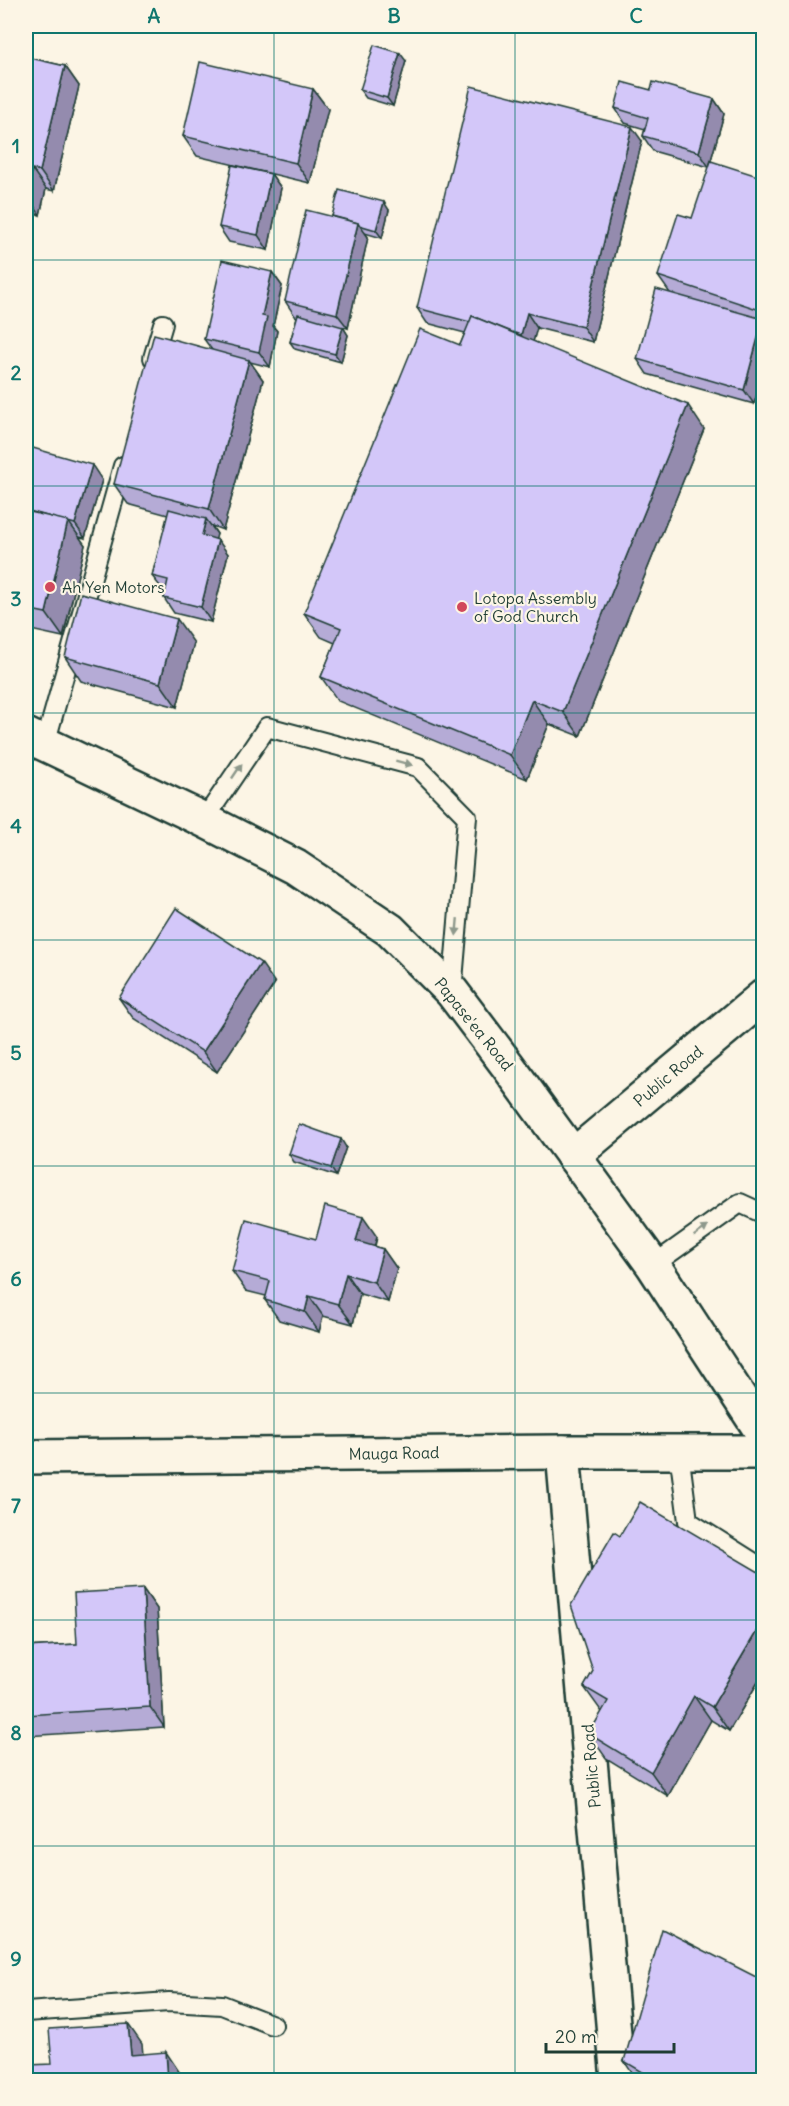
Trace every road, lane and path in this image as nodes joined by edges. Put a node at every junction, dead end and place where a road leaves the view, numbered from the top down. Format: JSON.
{"nodes":[{"id":1,"x":163,"y":324,"type":"dead end"},
{"id":2,"x":150,"y":369,"type":"edge"},
{"id":3,"x":128,"y":449,"type":"edge"},
{"id":4,"x":35,"y":740,"type":"edge"},
{"id":5,"x":204,"y":820,"type":"junction"},
{"id":6,"x":452,"y":992,"type":"junction"},
{"id":7,"x":764,"y":996,"type":"edge"},
{"id":8,"x":573,"y":1156,"type":"junction"},
{"id":9,"x":764,"y":1214,"type":"edge"},
{"id":10,"x":653,"y":1264,"type":"junction"},
{"id":11,"x":764,"y":1435,"type":"edge"},
{"id":12,"x":563,"y":1452,"type":"junction"},
{"id":13,"x":679,"y":1452,"type":"junction"},
{"id":14,"x":764,"y":1452,"type":"edge"},
{"id":15,"x":26,"y":1456,"type":"edge"},
{"id":16,"x":764,"y":1569,"type":"edge"},
{"id":17,"x":26,"y":2012,"type":"edge"},
{"id":18,"x":273,"y":2025,"type":"dead end"},
{"id":19,"x":618,"y":2080,"type":"edge"}],
"edges":[{"from":1,"to":2,"type":"lane"},
{"from":3,"to":4,"type":"lane"},
{"from":4,"to":5,"type":"street","name":"Papase'ea Road"},
{"from":5,"to":6,"type":"street","name":"Papase'ea Road"},
{"from":5,"to":6,"type":"lane","one_way":true},
{"from":6,"to":8,"type":"street","name":"Papase'ea Road"},
{"from":7,"to":8,"type":"street","name":"Public Road"},
{"from":8,"to":10,"type":"street","name":"Papase'ea Road"},
{"from":10,"to":9,"type":"lane","one_way":true},
{"from":10,"to":11,"type":"street","name":"Papase'ea Road"},
{"from":12,"to":13,"type":"street","name":"Mauga Road"},
{"from":12,"to":15,"type":"street","name":"Mauga Road"},
{"from":12,"to":19,"type":"street","name":"Public Road"},
{"from":13,"to":14,"type":"street","name":"Mauga Road"},
{"from":13,"to":16,"type":"lane"},
{"from":17,"to":18,"type":"lane"}]}
